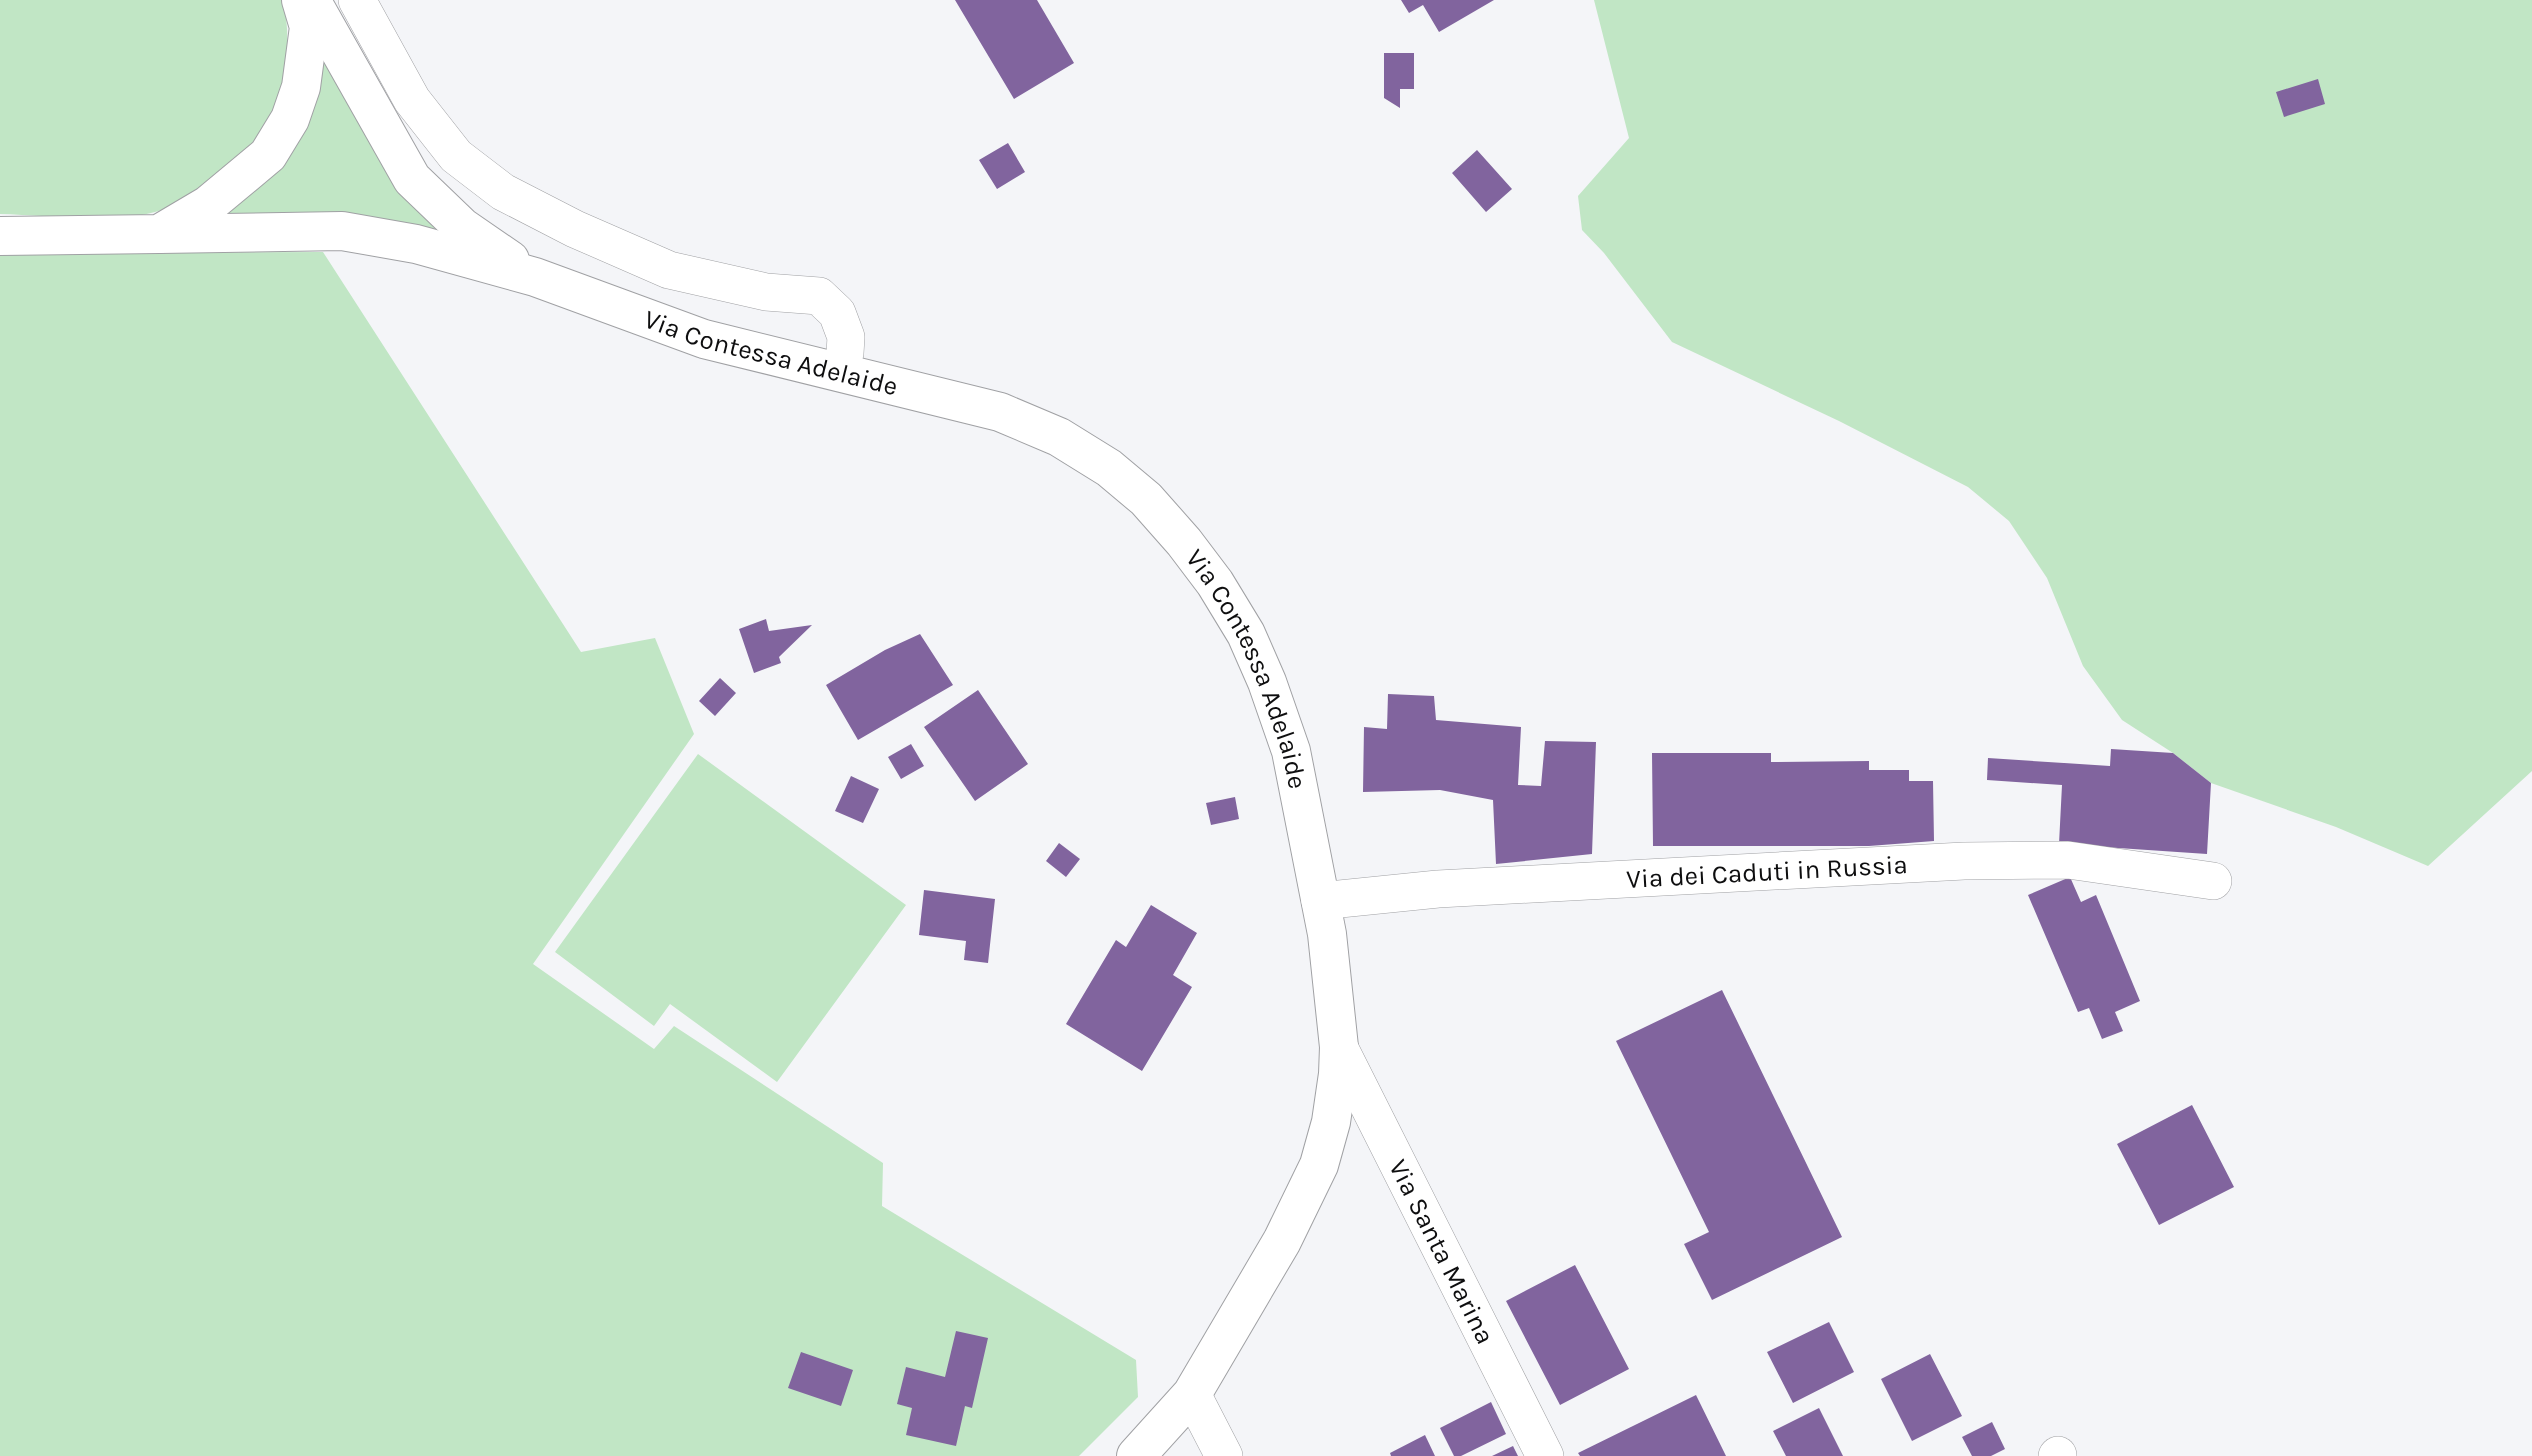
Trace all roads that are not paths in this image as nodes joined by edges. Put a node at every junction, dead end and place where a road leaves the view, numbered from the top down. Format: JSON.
{"nodes":[{"id":1,"x":301,"y":0,"type":"edge"},
{"id":2,"x":311,"y":0,"type":"edge"},
{"id":3,"x":356,"y":0,"type":"edge"},
{"id":4,"x":159,"y":234,"type":"junction"},
{"id":5,"x":0,"y":236,"type":"edge"},
{"id":6,"x":535,"y":277,"type":"junction"},
{"id":7,"x":839,"y":372,"type":"junction"},
{"id":8,"x":2213,"y":881,"type":"dead end"},
{"id":9,"x":1320,"y":901,"type":"junction"},
{"id":10,"x":1339,"y":1047,"type":"junction"},
{"id":11,"x":1192,"y":1394,"type":"junction"},
{"id":12,"x":1136,"y":1456,"type":"edge"},
{"id":13,"x":1224,"y":1456,"type":"edge"},
{"id":14,"x":1545,"y":1456,"type":"edge"}],
"edges":[{"from":1,"to":4,"type":"street"},
{"from":2,"to":6,"type":"street"},
{"from":3,"to":7,"type":"street"},
{"from":4,"to":5,"type":"street"},
{"from":4,"to":6,"type":"street"},
{"from":6,"to":7,"type":"street","name":"Via Contessa Adelaide"},
{"from":7,"to":9,"type":"street","name":"Via Contessa Adelaide"},
{"from":8,"to":9,"type":"street","name":"Via dei Caduti in Russia"},
{"from":9,"to":10,"type":"street","name":"Via Contessa Adelaide"},
{"from":10,"to":11,"type":"street","name":"Via Contessa Adelaide"},
{"from":10,"to":14,"type":"street","name":"Via Santa Marina"},
{"from":11,"to":12,"type":"street","name":"Via Contessa Adelaide"},
{"from":11,"to":13,"type":"street"}]}
